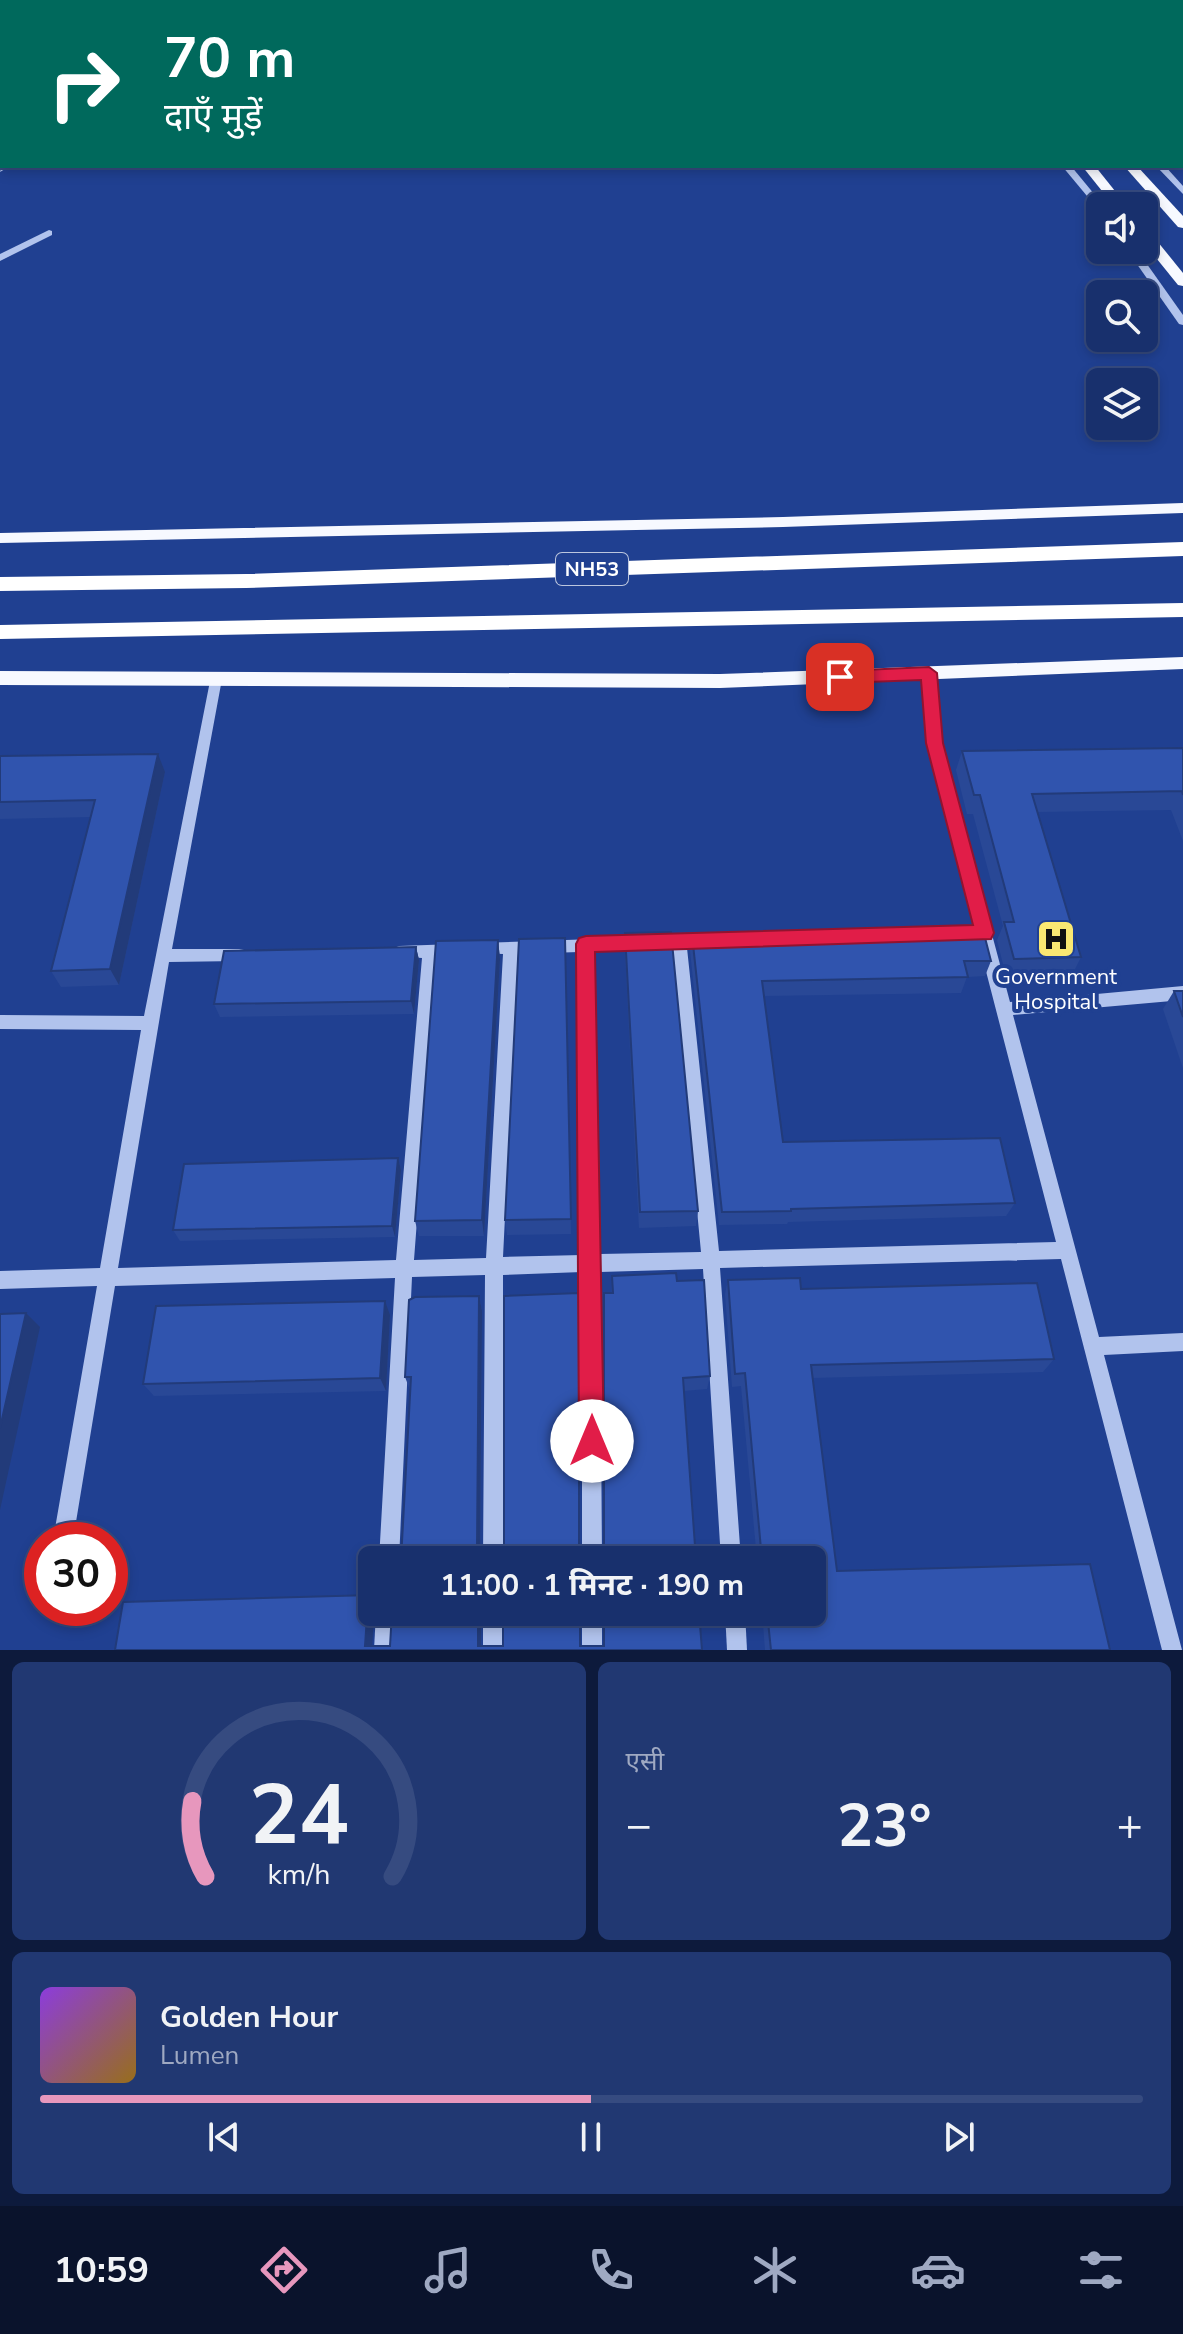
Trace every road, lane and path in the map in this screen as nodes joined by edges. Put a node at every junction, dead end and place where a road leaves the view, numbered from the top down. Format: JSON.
{"nodes":[{"id":1,"x":1068,"y":168,"type":"edge"},
{"id":2,"x":1090,"y":168,"type":"edge"},
{"id":3,"x":1132,"y":168,"type":"edge"},
{"id":4,"x":1162,"y":168,"type":"edge"},
{"id":5,"x":1183,"y":191,"type":"edge"},
{"id":6,"x":1088,"y":192,"type":"edge"},
{"id":7,"x":1109,"y":192,"type":"edge"},
{"id":8,"x":1183,"y":224,"type":"edge"},
{"id":9,"x":49,"y":233,"type":"dead end"},
{"id":10,"x":1158,"y":251,"type":"edge"},
{"id":11,"x":0,"y":258,"type":"edge"},
{"id":12,"x":1142,"y":264,"type":"edge"},
{"id":13,"x":1183,"y":282,"type":"edge"},
{"id":14,"x":1183,"y":322,"type":"edge"},
{"id":15,"x":1183,"y":508,"type":"edge"},
{"id":16,"x":0,"y":538,"type":"edge"},
{"id":17,"x":1183,"y":549,"type":"edge"},
{"id":18,"x":0,"y":584,"type":"edge"},
{"id":19,"x":1183,"y":610,"type":"edge"},
{"id":20,"x":0,"y":632,"type":"edge"},
{"id":21,"x":1183,"y":663,"type":"edge"},
{"id":22,"x":929,"y":673,"type":"junction"},
{"id":23,"x":0,"y":678,"type":"edge"},
{"id":24,"x":216,"y":679,"type":"junction"},
{"id":25,"x":725,"y":941,"type":"edge"},
{"id":26,"x":679,"y":942,"type":"junction"},
{"id":27,"x":586,"y":944,"type":"junction"},
{"id":28,"x":511,"y":948,"type":"junction"},
{"id":29,"x":430,"y":951,"type":"junction"},
{"id":30,"x":383,"y":952,"type":"edge"},
{"id":31,"x":257,"y":954,"type":"edge"},
{"id":32,"x":163,"y":956,"type":"junction"},
{"id":33,"x":1183,"y":993,"type":"edge"},
{"id":34,"x":1004,"y":1009,"type":"junction"},
{"id":35,"x":0,"y":1022,"type":"edge"},
{"id":36,"x":150,"y":1023,"type":"junction"},
{"id":37,"x":1067,"y":1250,"type":"junction"},
{"id":38,"x":711,"y":1260,"type":"junction"},
{"id":39,"x":591,"y":1263,"type":"junction"},
{"id":40,"x":494,"y":1266,"type":"junction"},
{"id":41,"x":404,"y":1269,"type":"junction"},
{"id":42,"x":107,"y":1277,"type":"junction"},
{"id":43,"x":0,"y":1280,"type":"edge"},
{"id":44,"x":1183,"y":1342,"type":"edge"},
{"id":45,"x":1092,"y":1346,"type":"junction"},
{"id":46,"x":66,"y":1522,"type":"edge"},
{"id":47,"x":390,"y":1546,"type":"edge"},
{"id":48,"x":493,"y":1546,"type":"edge"},
{"id":49,"x":592,"y":1546,"type":"edge"},
{"id":50,"x":730,"y":1546,"type":"edge"},
{"id":51,"x":385,"y":1626,"type":"edge"},
{"id":52,"x":493,"y":1626,"type":"edge"},
{"id":53,"x":592,"y":1626,"type":"edge"},
{"id":54,"x":736,"y":1626,"type":"edge"},
{"id":55,"x":384,"y":1650,"type":"edge"},
{"id":56,"x":493,"y":1650,"type":"edge"},
{"id":57,"x":592,"y":1650,"type":"edge"},
{"id":58,"x":737,"y":1650,"type":"edge"},
{"id":59,"x":1172,"y":1650,"type":"edge"}],
"edges":[{"from":1,"to":6,"type":"street"},
{"from":2,"to":7,"type":"main road"},
{"from":3,"to":8,"type":"main road"},
{"from":4,"to":5,"type":"street"},
{"from":9,"to":11,"type":"street"},
{"from":10,"to":13,"type":"main road"},
{"from":12,"to":14,"type":"street"},
{"from":15,"to":16,"type":"main road"},
{"from":17,"to":18,"type":"highway","number":"NH53"},
{"from":19,"to":20,"type":"highway"},
{"from":21,"to":22,"type":"main road"},
{"from":22,"to":24,"type":"main road"},
{"from":22,"to":34,"type":"street"},
{"from":23,"to":24,"type":"main road"},
{"from":24,"to":32,"type":"street"},
{"from":25,"to":26,"type":"street"},
{"from":26,"to":27,"type":"street"},
{"from":26,"to":38,"type":"street"},
{"from":27,"to":28,"type":"street"},
{"from":27,"to":39,"type":"street"},
{"from":28,"to":29,"type":"street"},
{"from":28,"to":40,"type":"street"},
{"from":29,"to":30,"type":"street"},
{"from":29,"to":41,"type":"street"},
{"from":31,"to":32,"type":"street"},
{"from":32,"to":36,"type":"street"},
{"from":33,"to":34,"type":"street"},
{"from":34,"to":37,"type":"street"},
{"from":35,"to":36,"type":"street"},
{"from":36,"to":42,"type":"street"},
{"from":37,"to":38,"type":"street"},
{"from":37,"to":45,"type":"street"},
{"from":38,"to":39,"type":"street"},
{"from":38,"to":50,"type":"street"},
{"from":39,"to":40,"type":"street"},
{"from":39,"to":49,"type":"street"},
{"from":40,"to":41,"type":"street"},
{"from":40,"to":48,"type":"street"},
{"from":41,"to":42,"type":"street"},
{"from":41,"to":47,"type":"street"},
{"from":42,"to":43,"type":"street"},
{"from":42,"to":46,"type":"street"},
{"from":44,"to":45,"type":"street"},
{"from":45,"to":59,"type":"street"},
{"from":51,"to":55,"type":"street"},
{"from":52,"to":56,"type":"street"},
{"from":53,"to":57,"type":"street"},
{"from":54,"to":58,"type":"street"}]}
